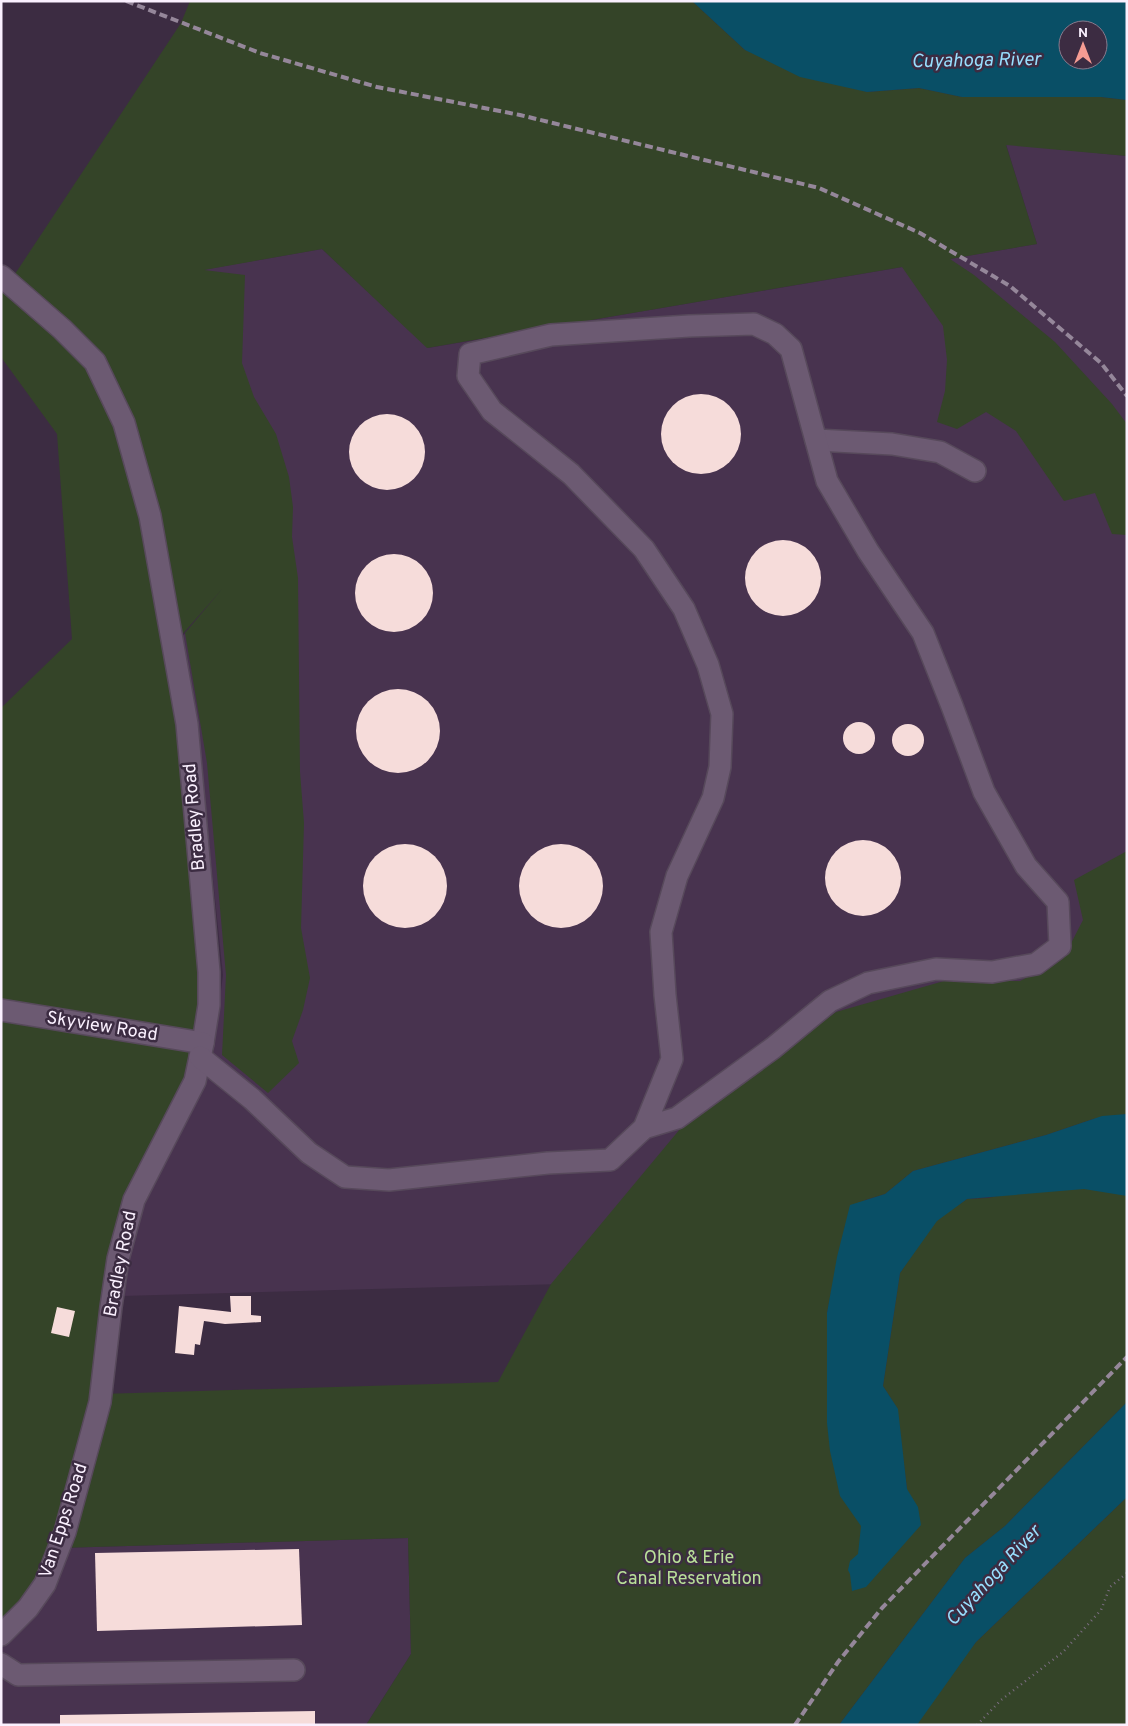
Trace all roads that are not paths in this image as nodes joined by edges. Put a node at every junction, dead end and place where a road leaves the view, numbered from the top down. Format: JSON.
{"nodes":[{"id":1,"x":1,"y":276,"type":"edge"},
{"id":2,"x":816,"y":440,"type":"junction"},
{"id":3,"x":975,"y":471,"type":"dead end"},
{"id":4,"x":1,"y":1010,"type":"edge"},
{"id":5,"x":202,"y":1050,"type":"junction"},
{"id":6,"x":644,"y":1128,"type":"junction"},
{"id":7,"x":100,"y":1394,"type":"joint"},
{"id":8,"x":1,"y":1635,"type":"edge"},
{"id":9,"x":1,"y":1664,"type":"edge"},
{"id":10,"x":294,"y":1670,"type":"dead end"}],
"edges":[{"from":1,"to":5,"type":"street","name":"Bradley Road"},
{"from":2,"to":3,"type":"street"},
{"from":2,"to":6,"type":"street"},
{"from":2,"to":6,"type":"street"},
{"from":4,"to":5,"type":"street","name":"Skyview Road"},
{"from":5,"to":6,"type":"street"},
{"from":5,"to":7,"type":"street","name":"Bradley Road"},
{"from":7,"to":8,"type":"street","name":"Van Epps Road"},
{"from":9,"to":10,"type":"street"}]}
